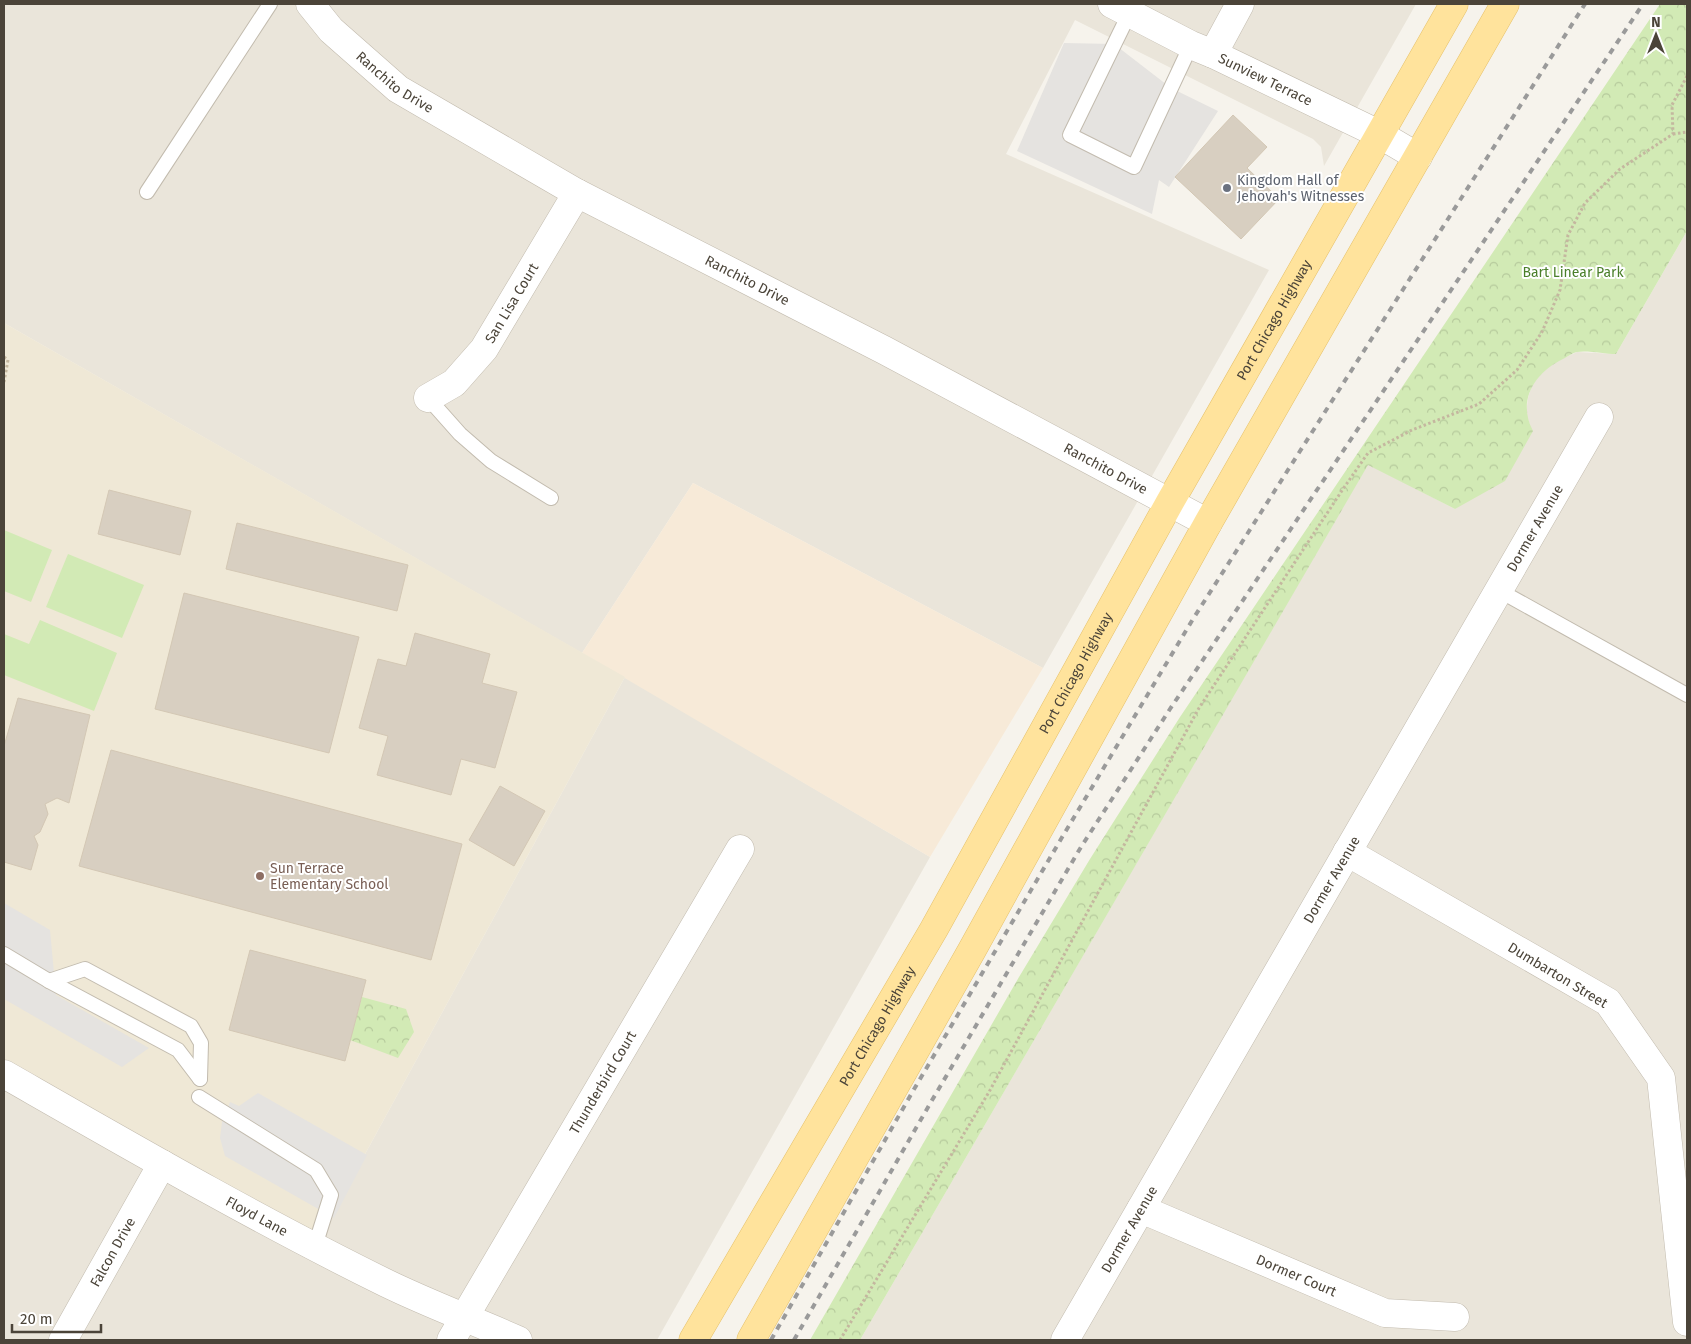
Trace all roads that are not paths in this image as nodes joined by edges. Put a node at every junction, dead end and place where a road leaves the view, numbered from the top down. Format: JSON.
{"nodes":[{"id":1,"x":270,"y":4,"type":"edge"},
{"id":2,"x":310,"y":4,"type":"edge"},
{"id":3,"x":1240,"y":4,"type":"edge"},
{"id":4,"x":1454,"y":4,"type":"edge"},
{"id":5,"x":1505,"y":4,"type":"edge"},
{"id":6,"x":1121,"y":8,"type":"edge"},
{"id":7,"x":1202,"y":49,"type":"junction"},
{"id":8,"x":1379,"y":134,"type":"junction"},
{"id":9,"x":1418,"y":156,"type":"junction"},
{"id":10,"x":147,"y":192,"type":"dead end"},
{"id":11,"x":576,"y":193,"type":"junction"},
{"id":12,"x":428,"y":398,"type":"joint"},
{"id":13,"x":1599,"y":417,"type":"dead end"},
{"id":14,"x":551,"y":498,"type":"dead end"},
{"id":15,"x":1170,"y":502,"type":"junction"},
{"id":16,"x":1208,"y":524,"type":"junction"},
{"id":17,"x":1500,"y":590,"type":"junction"},
{"id":18,"x":1687,"y":695,"type":"edge"},
{"id":19,"x":740,"y":849,"type":"dead end"},
{"id":20,"x":1347,"y":852,"type":"junction"},
{"id":21,"x":4,"y":954,"type":"edge"},
{"id":22,"x":49,"y":981,"type":"junction"},
{"id":23,"x":4,"y":1074,"type":"edge"},
{"id":24,"x":199,"y":1097,"type":"dead end"},
{"id":25,"x":162,"y":1164,"type":"junction"},
{"id":26,"x":1141,"y":1210,"type":"junction"},
{"id":27,"x":315,"y":1246,"type":"junction"},
{"id":28,"x":464,"y":1316,"type":"junction"},
{"id":29,"x":1456,"y":1317,"type":"dead end"},
{"id":30,"x":1687,"y":1322,"type":"edge"},
{"id":31,"x":63,"y":1340,"type":"edge"},
{"id":32,"x":450,"y":1340,"type":"edge"},
{"id":33,"x":518,"y":1340,"type":"edge"},
{"id":34,"x":693,"y":1340,"type":"edge"},
{"id":35,"x":750,"y":1340,"type":"edge"},
{"id":36,"x":1064,"y":1340,"type":"edge"}],
"edges":[{"from":1,"to":10,"type":"lane"},
{"from":2,"to":11,"type":"street","name":"Ranchito Drive"},
{"from":3,"to":7,"type":"street"},
{"from":4,"to":8,"type":"main road","name":"Port Chicago Highway"},
{"from":5,"to":9,"type":"main road"},
{"from":6,"to":7,"type":"street","name":"Sunview Terrace"},
{"from":6,"to":7,"type":"lane"},
{"from":7,"to":8,"type":"street","name":"Sunview Terrace"},
{"from":8,"to":9,"type":"street","name":"Sunview Terrace"},
{"from":8,"to":15,"type":"main road","name":"Port Chicago Highway"},
{"from":9,"to":16,"type":"main road"},
{"from":11,"to":12,"type":"street","name":"San Lisa Court"},
{"from":11,"to":15,"type":"street","name":"Ranchito Drive"},
{"from":12,"to":14,"type":"lane"},
{"from":13,"to":17,"type":"street","name":"Dormer Avenue"},
{"from":15,"to":16,"type":"street","name":"Ranchito Drive"},
{"from":15,"to":34,"type":"main road","name":"Port Chicago Highway"},
{"from":16,"to":35,"type":"main road"},
{"from":17,"to":18,"type":"lane"},
{"from":17,"to":20,"type":"street","name":"Dormer Avenue"},
{"from":19,"to":28,"type":"street","name":"Thunderbird Court"},
{"from":20,"to":26,"type":"street","name":"Dormer Avenue"},
{"from":20,"to":30,"type":"street","name":"Dumbarton Street"},
{"from":21,"to":22,"type":"lane"},
{"from":22,"to":22,"type":"lane"},
{"from":23,"to":25,"type":"street","name":"Floyd Lane"},
{"from":24,"to":27,"type":"lane"},
{"from":25,"to":27,"type":"street","name":"Floyd Lane"},
{"from":25,"to":31,"type":"street","name":"Falcon Drive"},
{"from":26,"to":29,"type":"street","name":"Dormer Court"},
{"from":26,"to":36,"type":"street","name":"Dormer Avenue"},
{"from":27,"to":28,"type":"street","name":"Floyd Lane"},
{"from":28,"to":32,"type":"street","name":"Thunderbird Court"},
{"from":28,"to":33,"type":"street","name":"Floyd Lane"}]}
